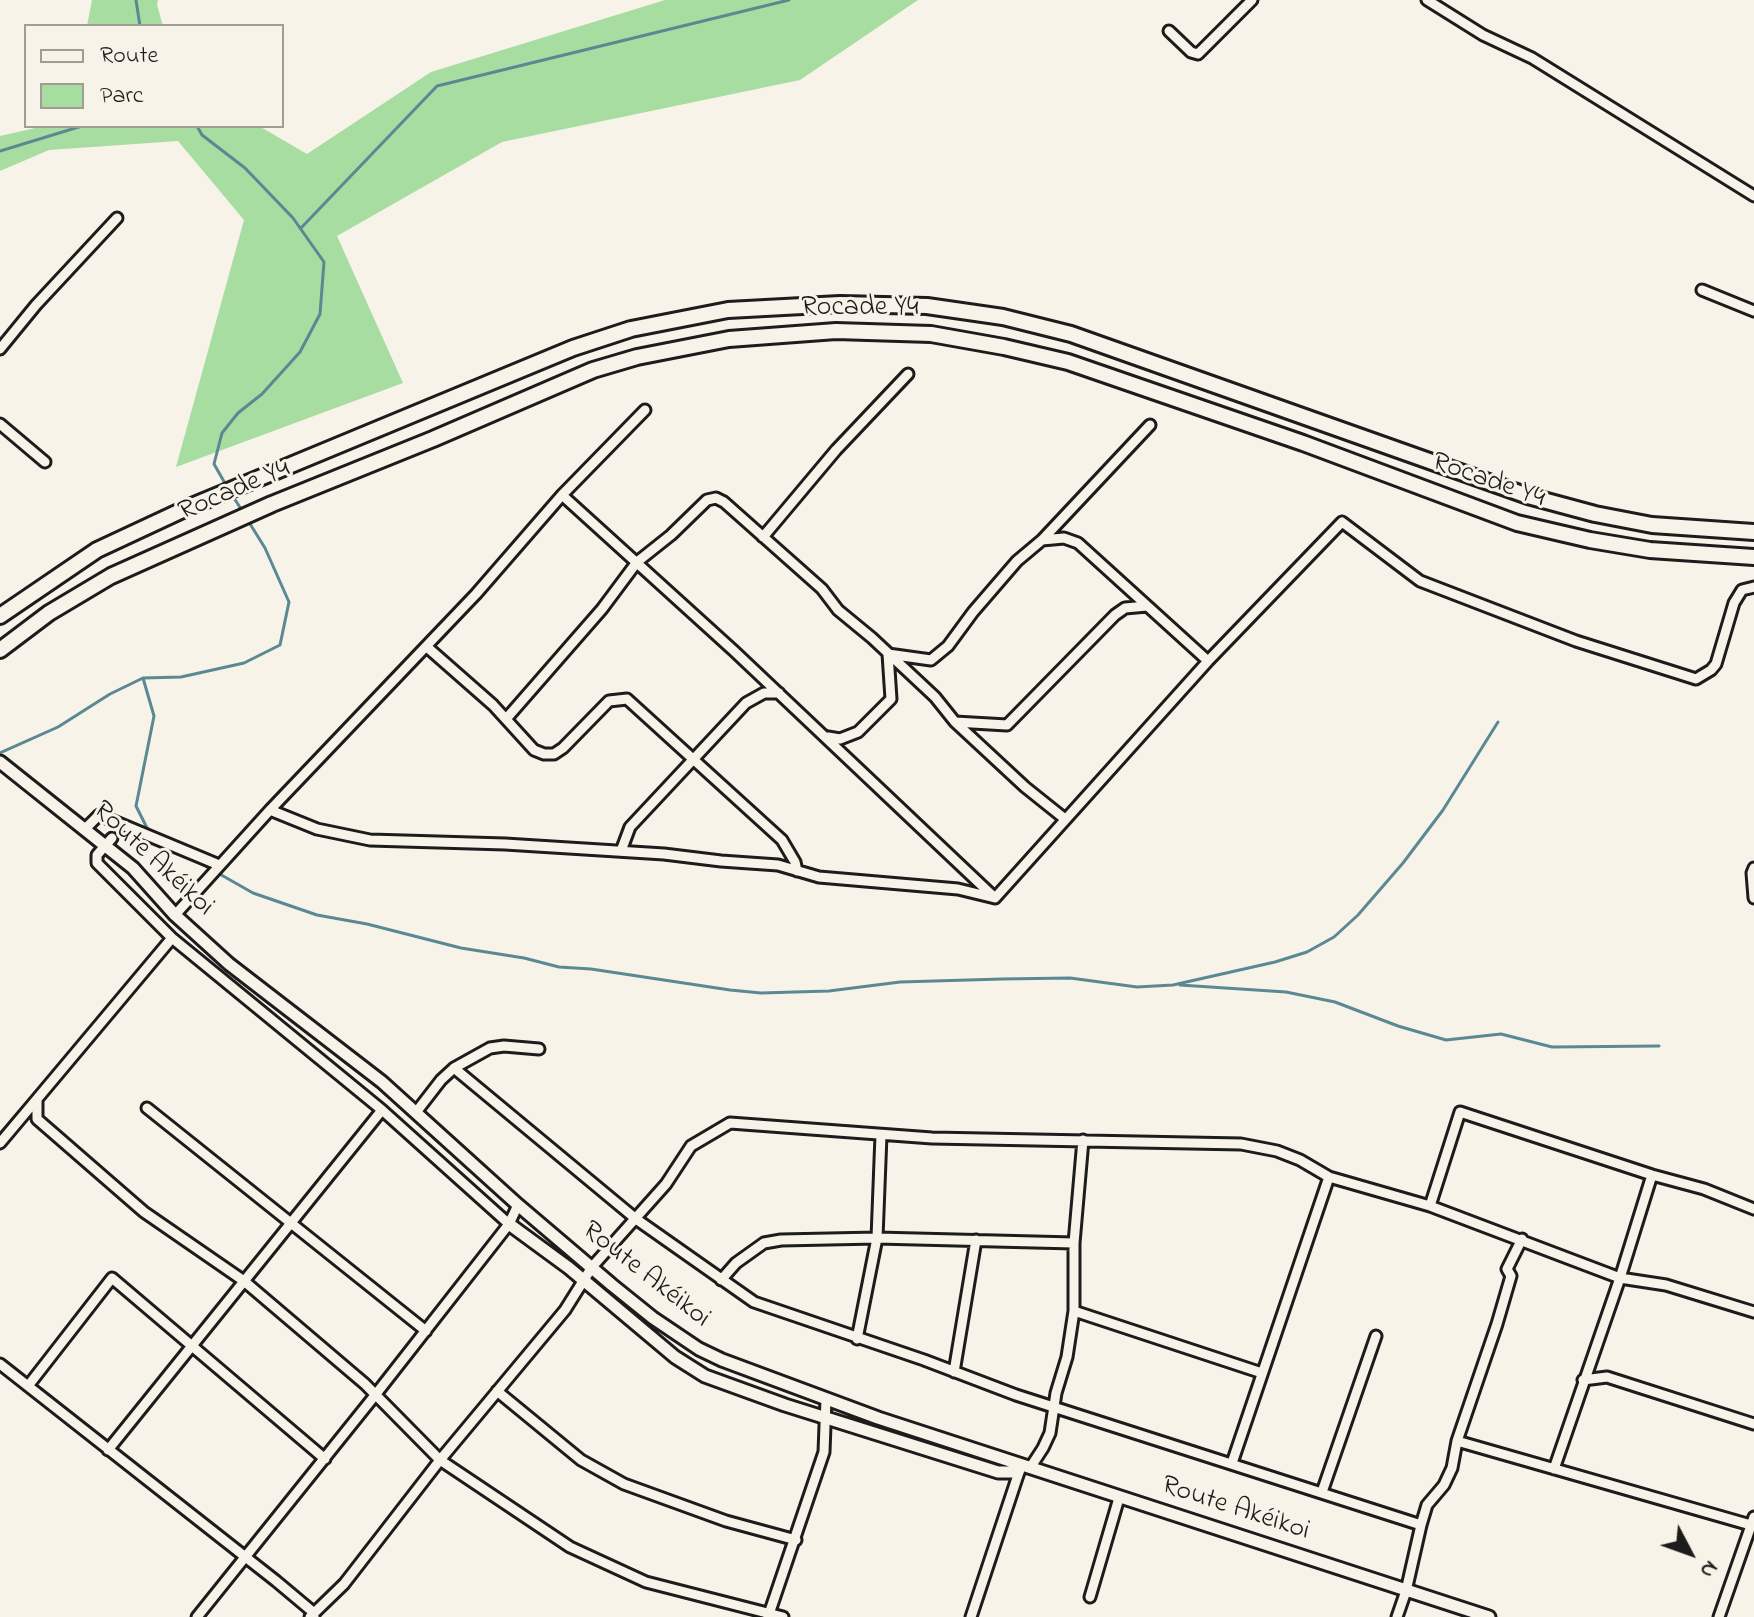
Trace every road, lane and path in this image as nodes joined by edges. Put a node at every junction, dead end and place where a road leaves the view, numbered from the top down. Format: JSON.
{"nodes":[{"id":1,"x":1252,"y":0,"type":"edge"},
{"id":2,"x":1427,"y":0,"type":"edge"},
{"id":3,"x":1169,"y":31,"type":"dead end"},
{"id":4,"x":1754,"y":196,"type":"edge"},
{"id":5,"x":117,"y":218,"type":"dead end"},
{"id":6,"x":1702,"y":290,"type":"dead end"},
{"id":7,"x":1754,"y":311,"type":"edge"},
{"id":8,"x":0,"y":349,"type":"edge"},
{"id":9,"x":908,"y":374,"type":"dead end"},
{"id":10,"x":645,"y":410,"type":"dead end"},
{"id":11,"x":0,"y":424,"type":"edge"},
{"id":12,"x":1150,"y":425,"type":"dead end"},
{"id":13,"x":45,"y":462,"type":"dead end"},
{"id":14,"x":562,"y":495,"type":"junction"},
{"id":15,"x":1754,"y":532,"type":"edge"},
{"id":16,"x":763,"y":537,"type":"junction"},
{"id":17,"x":1042,"y":540,"type":"junction"},
{"id":18,"x":1754,"y":557,"type":"edge"},
{"id":19,"x":637,"y":562,"type":"junction"},
{"id":20,"x":1754,"y":587,"type":"edge"},
{"id":21,"x":1147,"y":606,"type":"junction"},
{"id":22,"x":0,"y":616,"type":"edge"},
{"id":23,"x":427,"y":647,"type":"junction"},
{"id":24,"x":0,"y":650,"type":"edge"},
{"id":25,"x":888,"y":654,"type":"junction"},
{"id":26,"x":1208,"y":661,"type":"junction"},
{"id":27,"x":779,"y":693,"type":"junction"},
{"id":28,"x":506,"y":719,"type":"junction"},
{"id":29,"x":955,"y":722,"type":"junction"},
{"id":30,"x":826,"y":737,"type":"junction"},
{"id":31,"x":692,"y":760,"type":"junction"},
{"id":32,"x":0,"y":762,"type":"edge"},
{"id":33,"x":270,"y":810,"type":"junction"},
{"id":34,"x":1065,"y":819,"type":"junction"},
{"id":35,"x":85,"y":829,"type":"junction"},
{"id":36,"x":108,"y":842,"type":"junction"},
{"id":37,"x":621,"y":851,"type":"junction"},
{"id":38,"x":219,"y":865,"type":"junction"},
{"id":39,"x":1754,"y":868,"type":"edge"},
{"id":40,"x":797,"y":871,"type":"junction"},
{"id":41,"x":995,"y":898,"type":"junction"},
{"id":42,"x":1754,"y":898,"type":"edge"},
{"id":43,"x":175,"y":915,"type":"junction"},
{"id":44,"x":172,"y":938,"type":"junction"},
{"id":45,"x":539,"y":1049,"type":"dead end"},
{"id":46,"x":454,"y":1068,"type":"junction"},
{"id":47,"x":37,"y":1099,"type":"junction"},
{"id":48,"x":147,"y":1108,"type":"dead end"},
{"id":49,"x":382,"y":1110,"type":"junction"},
{"id":50,"x":417,"y":1111,"type":"junction"},
{"id":51,"x":881,"y":1135,"type":"junction"},
{"id":52,"x":1083,"y":1140,"type":"junction"},
{"id":53,"x":0,"y":1143,"type":"edge"},
{"id":54,"x":1652,"y":1175,"type":"junction"},
{"id":55,"x":1329,"y":1177,"type":"junction"},
{"id":56,"x":518,"y":1205,"type":"junction"},
{"id":57,"x":1430,"y":1206,"type":"junction"},
{"id":58,"x":1754,"y":1209,"type":"edge"},
{"id":59,"x":636,"y":1219,"type":"junction"},
{"id":60,"x":292,"y":1222,"type":"junction"},
{"id":61,"x":509,"y":1224,"type":"junction"},
{"id":62,"x":877,"y":1238,"type":"junction"},
{"id":63,"x":1522,"y":1239,"type":"junction"},
{"id":64,"x":976,"y":1240,"type":"junction"},
{"id":65,"x":1074,"y":1243,"type":"junction"},
{"id":66,"x":592,"y":1267,"type":"junction"},
{"id":67,"x":1620,"y":1278,"type":"junction"},
{"id":68,"x":582,"y":1280,"type":"junction"},
{"id":69,"x":721,"y":1280,"type":"junction"},
{"id":70,"x":244,"y":1281,"type":"junction"},
{"id":71,"x":1074,"y":1311,"type":"junction"},
{"id":72,"x":1754,"y":1312,"type":"edge"},
{"id":73,"x":426,"y":1331,"type":"junction"},
{"id":74,"x":1376,"y":1336,"type":"dead end"},
{"id":75,"x":857,"y":1339,"type":"junction"},
{"id":76,"x":191,"y":1347,"type":"junction"},
{"id":77,"x":0,"y":1364,"type":"edge"},
{"id":78,"x":954,"y":1372,"type":"junction"},
{"id":79,"x":1262,"y":1373,"type":"junction"},
{"id":80,"x":1583,"y":1380,"type":"junction"},
{"id":81,"x":28,"y":1386,"type":"junction"},
{"id":82,"x":497,"y":1391,"type":"junction"},
{"id":83,"x":376,"y":1394,"type":"junction"},
{"id":84,"x":826,"y":1399,"type":"junction"},
{"id":85,"x":1054,"y":1406,"type":"junction"},
{"id":86,"x":825,"y":1417,"type":"junction"},
{"id":87,"x":1754,"y":1424,"type":"edge"},
{"id":88,"x":1457,"y":1441,"type":"junction"},
{"id":89,"x":108,"y":1450,"type":"junction"},
{"id":90,"x":325,"y":1459,"type":"junction"},
{"id":91,"x":440,"y":1460,"type":"junction"},
{"id":92,"x":1232,"y":1463,"type":"junction"},
{"id":93,"x":1023,"y":1469,"type":"junction"},
{"id":94,"x":1554,"y":1469,"type":"junction"},
{"id":95,"x":1322,"y":1492,"type":"junction"},
{"id":96,"x":1119,"y":1498,"type":"junction"},
{"id":97,"x":1753,"y":1523,"type":"edge"},
{"id":98,"x":1421,"y":1525,"type":"junction"},
{"id":99,"x":796,"y":1540,"type":"junction"},
{"id":100,"x":246,"y":1559,"type":"junction"},
{"id":101,"x":1406,"y":1591,"type":"junction"},
{"id":102,"x":1090,"y":1597,"type":"dead end"},
{"id":103,"x":312,"y":1615,"type":"edge"},
{"id":104,"x":769,"y":1615,"type":"edge"},
{"id":105,"x":197,"y":1617,"type":"edge"},
{"id":106,"x":783,"y":1617,"type":"edge"},
{"id":107,"x":971,"y":1617,"type":"edge"},
{"id":108,"x":1397,"y":1617,"type":"edge"},
{"id":109,"x":1489,"y":1617,"type":"edge"},
{"id":110,"x":1719,"y":1617,"type":"edge"}],
"edges":[{"from":1,"to":3,"type":"street"},
{"from":2,"to":4,"type":"street"},
{"from":5,"to":8,"type":"street"},
{"from":6,"to":7,"type":"street"},
{"from":9,"to":16,"type":"street"},
{"from":10,"to":14,"type":"street"},
{"from":11,"to":13,"type":"street"},
{"from":12,"to":17,"type":"street"},
{"from":14,"to":19,"type":"street"},
{"from":14,"to":23,"type":"street"},
{"from":15,"to":22,"type":"highway","name":"Rocade Y4"},
{"from":16,"to":19,"type":"street"},
{"from":16,"to":25,"type":"street"},
{"from":17,"to":21,"type":"street"},
{"from":17,"to":25,"type":"street"},
{"from":18,"to":24,"type":"highway","name":"Rocade Y4"},
{"from":19,"to":27,"type":"street"},
{"from":19,"to":28,"type":"street"},
{"from":20,"to":26,"type":"street"},
{"from":21,"to":26,"type":"street"},
{"from":21,"to":29,"type":"street"},
{"from":23,"to":28,"type":"street"},
{"from":23,"to":33,"type":"street"},
{"from":25,"to":29,"type":"street"},
{"from":25,"to":30,"type":"street"},
{"from":26,"to":34,"type":"street"},
{"from":27,"to":30,"type":"street"},
{"from":27,"to":31,"type":"street"},
{"from":28,"to":31,"type":"street"},
{"from":29,"to":34,"type":"street"},
{"from":30,"to":41,"type":"street"},
{"from":31,"to":37,"type":"street"},
{"from":31,"to":40,"type":"street"},
{"from":32,"to":35,"type":"street","name":"Route Akéikoi"},
{"from":33,"to":37,"type":"street"},
{"from":33,"to":38,"type":"street"},
{"from":34,"to":41,"type":"street"},
{"from":35,"to":36,"type":"street","name":"Route Akéikoi"},
{"from":35,"to":38,"type":"street"},
{"from":36,"to":43,"type":"street","name":"Route Akéikoi"},
{"from":36,"to":44,"type":"street"},
{"from":37,"to":40,"type":"street"},
{"from":38,"to":43,"type":"street"},
{"from":39,"to":42,"type":"street"},
{"from":40,"to":41,"type":"street"},
{"from":43,"to":50,"type":"street","name":"Route Akéikoi"},
{"from":44,"to":47,"type":"street"},
{"from":44,"to":49,"type":"street"},
{"from":45,"to":46,"type":"street"},
{"from":46,"to":50,"type":"street"},
{"from":46,"to":59,"type":"street"},
{"from":47,"to":53,"type":"street"},
{"from":47,"to":70,"type":"street"},
{"from":48,"to":60,"type":"street"},
{"from":49,"to":60,"type":"street"},
{"from":49,"to":61,"type":"street"},
{"from":50,"to":56,"type":"street","name":"Route Akéikoi"},
{"from":51,"to":52,"type":"street"},
{"from":51,"to":59,"type":"street"},
{"from":51,"to":62,"type":"street"},
{"from":52,"to":55,"type":"street"},
{"from":52,"to":65,"type":"street"},
{"from":54,"to":57,"type":"street"},
{"from":54,"to":58,"type":"street"},
{"from":54,"to":67,"type":"street"},
{"from":55,"to":57,"type":"street"},
{"from":55,"to":79,"type":"street"},
{"from":56,"to":61,"type":"street"},
{"from":56,"to":66,"type":"street","name":"Route Akéikoi"},
{"from":57,"to":63,"type":"street"},
{"from":59,"to":66,"type":"street"},
{"from":59,"to":69,"type":"street"},
{"from":60,"to":70,"type":"street"},
{"from":60,"to":73,"type":"street"},
{"from":61,"to":68,"type":"street","name":"Route Akéikoi"},
{"from":61,"to":73,"type":"street"},
{"from":62,"to":64,"type":"street"},
{"from":62,"to":69,"type":"street"},
{"from":62,"to":75,"type":"street"},
{"from":63,"to":67,"type":"street"},
{"from":63,"to":88,"type":"street"},
{"from":64,"to":65,"type":"street"},
{"from":64,"to":78,"type":"street"},
{"from":65,"to":71,"type":"street"},
{"from":66,"to":68,"type":"street"},
{"from":66,"to":84,"type":"street","name":"Route Akéikoi"},
{"from":67,"to":72,"type":"street"},
{"from":67,"to":80,"type":"street"},
{"from":68,"to":82,"type":"street"},
{"from":68,"to":86,"type":"street","name":"Route Akéikoi"},
{"from":69,"to":75,"type":"street"},
{"from":70,"to":76,"type":"street"},
{"from":70,"to":83,"type":"street"},
{"from":71,"to":79,"type":"street"},
{"from":71,"to":85,"type":"street"},
{"from":73,"to":83,"type":"street"},
{"from":74,"to":95,"type":"street"},
{"from":75,"to":78,"type":"street"},
{"from":76,"to":81,"type":"street"},
{"from":76,"to":89,"type":"street"},
{"from":76,"to":90,"type":"street"},
{"from":77,"to":81,"type":"street"},
{"from":78,"to":85,"type":"street"},
{"from":79,"to":92,"type":"street"},
{"from":80,"to":87,"type":"street"},
{"from":80,"to":94,"type":"street"},
{"from":81,"to":89,"type":"street"},
{"from":82,"to":91,"type":"street"},
{"from":82,"to":99,"type":"street"},
{"from":83,"to":90,"type":"street"},
{"from":83,"to":91,"type":"street"},
{"from":84,"to":86,"type":"street"},
{"from":84,"to":93,"type":"street","name":"Route Akéikoi"},
{"from":85,"to":92,"type":"street"},
{"from":85,"to":93,"type":"street"},
{"from":86,"to":93,"type":"street","name":"Route Akéikoi"},
{"from":86,"to":99,"type":"street"},
{"from":88,"to":94,"type":"street"},
{"from":88,"to":98,"type":"street"},
{"from":89,"to":100,"type":"street"},
{"from":90,"to":100,"type":"street"},
{"from":91,"to":103,"type":"street"},
{"from":91,"to":104,"type":"street"},
{"from":92,"to":95,"type":"street"},
{"from":93,"to":96,"type":"street","name":"Route Akéikoi"},
{"from":93,"to":107,"type":"street"},
{"from":94,"to":97,"type":"street"},
{"from":95,"to":98,"type":"street"},
{"from":96,"to":101,"type":"street","name":"Route Akéikoi"},
{"from":96,"to":102,"type":"street"},
{"from":97,"to":110,"type":"street"},
{"from":98,"to":101,"type":"street"},
{"from":99,"to":104,"type":"street"},
{"from":100,"to":103,"type":"street"},
{"from":100,"to":105,"type":"street"},
{"from":101,"to":108,"type":"street"},
{"from":101,"to":109,"type":"street","name":"Route Akéikoi"},
{"from":104,"to":106,"type":"street"}]}
